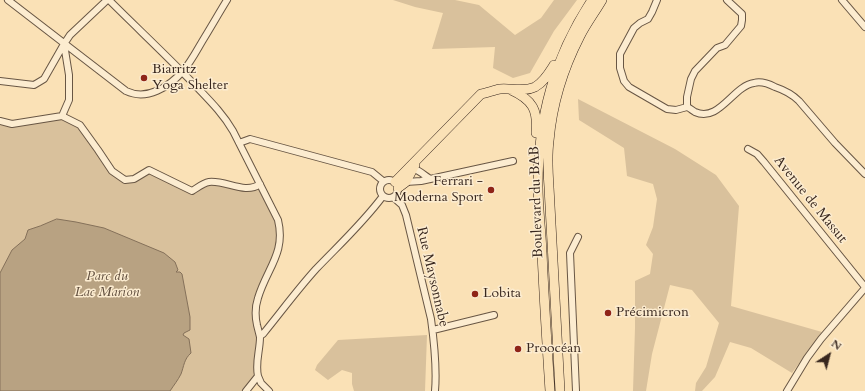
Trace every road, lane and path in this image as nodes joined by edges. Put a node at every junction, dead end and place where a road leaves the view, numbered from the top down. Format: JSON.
{"nodes":[{"id":1,"x":8,"y":0,"type":"edge"},
{"id":2,"x":108,"y":0,"type":"edge"},
{"id":3,"x":227,"y":0,"type":"edge"},
{"id":4,"x":592,"y":0,"type":"edge"},
{"id":5,"x":602,"y":0,"type":"edge"},
{"id":6,"x":657,"y":0,"type":"edge"},
{"id":7,"x":727,"y":0,"type":"edge"},
{"id":8,"x":842,"y":0,"type":"edge"},
{"id":9,"x":865,"y":28,"type":"edge"},
{"id":10,"x":64,"y":44,"type":"junction"},
{"id":11,"x":560,"y":58,"type":"junction"},
{"id":12,"x":182,"y":72,"type":"junction"},
{"id":13,"x":0,"y":81,"type":"edge"},
{"id":14,"x":510,"y":90,"type":"junction"},
{"id":15,"x":687,"y":107,"type":"junction"},
{"id":16,"x":62,"y":116,"type":"junction"},
{"id":17,"x":0,"y":121,"type":"edge"},
{"id":18,"x":239,"y":143,"type":"junction"},
{"id":19,"x":748,"y":149,"type":"dead end"},
{"id":20,"x":513,"y":161,"type":"dead end"},
{"id":21,"x":410,"y":169,"type":"junction"},
{"id":22,"x":865,"y":174,"type":"edge"},
{"id":23,"x":430,"y":179,"type":"junction"},
{"id":24,"x":383,"y":181,"type":"junction"},
{"id":25,"x":406,"y":182,"type":"junction"},
{"id":26,"x":260,"y":184,"type":"junction"},
{"id":27,"x":396,"y":185,"type":"junction"},
{"id":28,"x":538,"y":186,"type":"junction"},
{"id":29,"x":383,"y":196,"type":"junction"},
{"id":30,"x":393,"y":197,"type":"junction"},
{"id":31,"x":578,"y":237,"type":"dead end"},
{"id":32,"x":864,"y":291,"type":"edge"},
{"id":33,"x":494,"y":315,"type":"dead end"},
{"id":34,"x":433,"y":330,"type":"junction"},
{"id":35,"x":260,"y":336,"type":"junction"},
{"id":36,"x":258,"y":376,"type":"junction"},
{"id":37,"x":246,"y":391,"type":"edge"},
{"id":38,"x":269,"y":391,"type":"edge"},
{"id":39,"x":434,"y":391,"type":"edge"},
{"id":40,"x":550,"y":391,"type":"edge"},
{"id":41,"x":560,"y":391,"type":"edge"},
{"id":42,"x":576,"y":391,"type":"edge"},
{"id":43,"x":787,"y":391,"type":"edge"}],
"edges":[{"from":1,"to":10,"type":"street"},
{"from":2,"to":10,"type":"street"},
{"from":2,"to":12,"type":"street"},
{"from":3,"to":12,"type":"street"},
{"from":4,"to":11,"type":"main road","name":"Boulevard du BAB"},
{"from":5,"to":41,"type":"main road","name":"Boulevard du BAB"},
{"from":6,"to":15,"type":"street"},
{"from":7,"to":15,"type":"street"},
{"from":8,"to":9,"type":"street"},
{"from":10,"to":12,"type":"street"},
{"from":10,"to":13,"type":"street"},
{"from":10,"to":16,"type":"street"},
{"from":11,"to":14,"type":"main road"},
{"from":11,"to":28,"type":"main road","name":"Boulevard du BAB"},
{"from":12,"to":18,"type":"street"},
{"from":14,"to":21,"type":"main road"},
{"from":14,"to":28,"type":"main road"},
{"from":15,"to":22,"type":"street"},
{"from":16,"to":17,"type":"street"},
{"from":16,"to":26,"type":"street"},
{"from":18,"to":24,"type":"street"},
{"from":18,"to":26,"type":"street"},
{"from":19,"to":32,"type":"street","name":"Avenue de Massut"},
{"from":20,"to":23,"type":"street"},
{"from":21,"to":23,"type":"street"},
{"from":21,"to":25,"type":"main road"},
{"from":21,"to":27,"type":"main road"},
{"from":23,"to":25,"type":"street"},
{"from":24,"to":27,"type":"street"},
{"from":24,"to":29,"type":"street"},
{"from":25,"to":27,"type":"main road"},
{"from":26,"to":35,"type":"street"},
{"from":27,"to":30,"type":"street"},
{"from":28,"to":40,"type":"main road","name":"Boulevard du BAB"},
{"from":29,"to":30,"type":"street"},
{"from":29,"to":35,"type":"street"},
{"from":30,"to":34,"type":"street","name":"Rue Maysonnabe"},
{"from":31,"to":42,"type":"street"},
{"from":32,"to":43,"type":"street"},
{"from":33,"to":34,"type":"street"},
{"from":34,"to":39,"type":"street","name":"Rue Maysonnabe"},
{"from":35,"to":36,"type":"street"},
{"from":36,"to":37,"type":"street"},
{"from":36,"to":38,"type":"street"}]}
